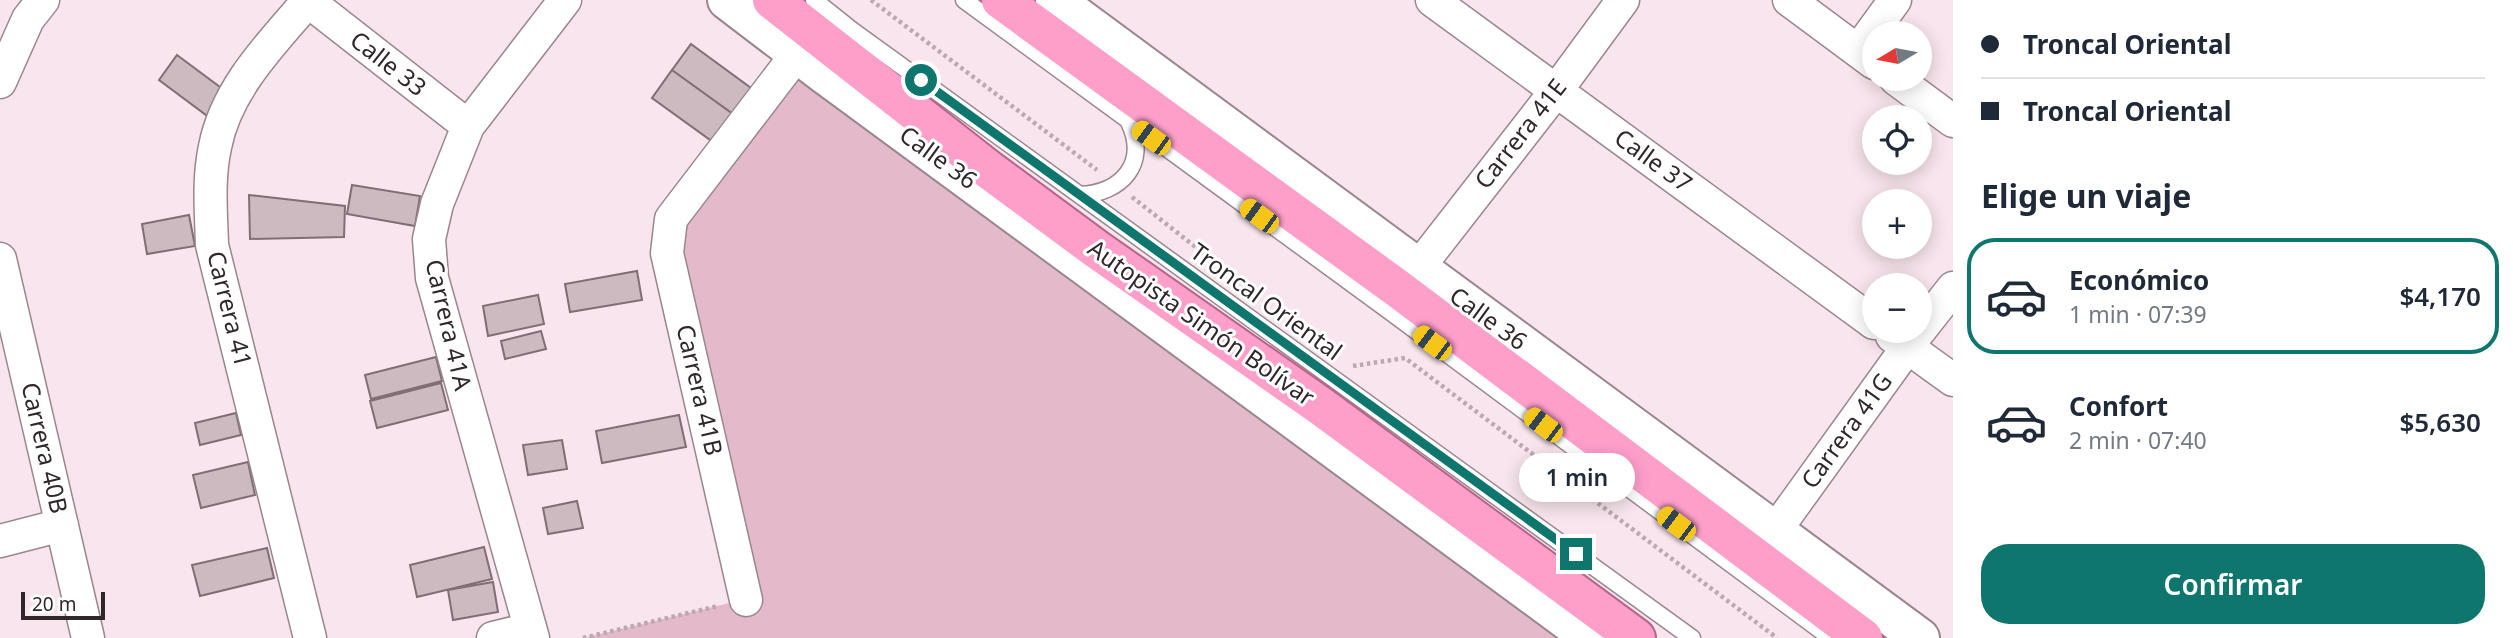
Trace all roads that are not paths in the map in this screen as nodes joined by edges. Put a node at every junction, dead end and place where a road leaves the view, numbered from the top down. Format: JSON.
{"nodes":[{"id":1,"x":43,"y":0,"type":"edge"},
{"id":2,"x":565,"y":0,"type":"edge"},
{"id":3,"x":727,"y":0,"type":"edge"},
{"id":4,"x":772,"y":0,"type":"edge"},
{"id":5,"x":814,"y":0,"type":"edge"},
{"id":6,"x":964,"y":0,"type":"edge"},
{"id":7,"x":1001,"y":0,"type":"edge"},
{"id":8,"x":1055,"y":0,"type":"edge"},
{"id":9,"x":1432,"y":0,"type":"edge"},
{"id":10,"x":1623,"y":0,"type":"edge"},
{"id":11,"x":1789,"y":0,"type":"edge"},
{"id":12,"x":1895,"y":0,"type":"edge"},
{"id":13,"x":308,"y":1,"type":"edge"},
{"id":14,"x":1884,"y":21,"type":"edge"},
{"id":15,"x":797,"y":54,"type":"junction"},
{"id":16,"x":1862,"y":54,"type":"edge"},
{"id":17,"x":0,"y":82,"type":"edge"},
{"id":18,"x":1556,"y":91,"type":"junction"},
{"id":19,"x":1912,"y":91,"type":"edge"},
{"id":20,"x":1953,"y":121,"type":"edge"},
{"id":21,"x":1129,"y":122,"type":"junction"},
{"id":22,"x":468,"y":126,"type":"junction"},
{"id":23,"x":989,"y":170,"type":"junction"},
{"id":24,"x":1080,"y":195,"type":"junction"},
{"id":25,"x":1035,"y":230,"type":"junction"},
{"id":26,"x":1096,"y":249,"type":"junction"},
{"id":27,"x":0,"y":259,"type":"edge"},
{"id":28,"x":1418,"y":268,"type":"junction"},
{"id":29,"x":1953,"y":288,"type":"edge"},
{"id":30,"x":1932,"y":310,"type":"edge"},
{"id":31,"x":1862,"y":314,"type":"edge"},
{"id":32,"x":1903,"y":343,"type":"edge"},
{"id":33,"x":1916,"y":343,"type":"edge"},
{"id":34,"x":1953,"y":380,"type":"edge"},
{"id":35,"x":61,"y":525,"type":"junction"},
{"id":36,"x":1775,"y":531,"type":"junction"},
{"id":37,"x":0,"y":541,"type":"edge"},
{"id":38,"x":746,"y":600,"type":"road end"},
{"id":39,"x":532,"y":634,"type":"edge"},
{"id":40,"x":88,"y":638,"type":"edge"},
{"id":41,"x":310,"y":638,"type":"edge"},
{"id":42,"x":493,"y":638,"type":"edge"},
{"id":43,"x":1591,"y":638,"type":"edge"},
{"id":44,"x":1636,"y":638,"type":"edge"},
{"id":45,"x":1692,"y":638,"type":"edge"},
{"id":46,"x":1831,"y":638,"type":"edge"},
{"id":47,"x":1863,"y":638,"type":"edge"},
{"id":48,"x":1920,"y":638,"type":"edge"}],
"edges":[{"from":1,"to":17,"type":"street"},
{"from":2,"to":22,"type":"street","name":"Carrera 41A"},
{"from":3,"to":15,"type":"street","name":"Calle 36"},
{"from":4,"to":23,"type":"highway","name":"Autopista Simón Bolívar"},
{"from":5,"to":24,"type":"lane","name":"Troncal Oriental"},
{"from":6,"to":21,"type":"lane"},
{"from":7,"to":47,"type":"highway"},
{"from":8,"to":28,"type":"street","name":"Calle 36"},
{"from":9,"to":18,"type":"street","name":"Calle 37"},
{"from":10,"to":18,"type":"street","name":"Carrera 41E"},
{"from":11,"to":16,"type":"street"},
{"from":12,"to":14,"type":"street"},
{"from":13,"to":22,"type":"street","name":"Calle 33"},
{"from":13,"to":41,"type":"street","name":"Carrera 41"},
{"from":15,"to":25,"type":"street","name":"Calle 36"},
{"from":15,"to":38,"type":"street","name":"Carrera 41B"},
{"from":18,"to":28,"type":"street","name":"Carrera 41E"},
{"from":18,"to":31,"type":"street","name":"Calle 37"},
{"from":19,"to":20,"type":"street"},
{"from":21,"to":24,"type":"lane"},
{"from":21,"to":46,"type":"lane"},
{"from":22,"to":39,"type":"street","name":"Carrera 41A"},
{"from":23,"to":25,"type":"highway"},
{"from":23,"to":26,"type":"highway","name":"Autopista Simón Bolívar"},
{"from":24,"to":45,"type":"lane","name":"Troncal Oriental"},
{"from":25,"to":26,"type":"highway"},
{"from":25,"to":43,"type":"street","name":"Calle 36"},
{"from":26,"to":44,"type":"highway","name":"Autopista Simón Bolívar"},
{"from":27,"to":35,"type":"street","name":"Carrera 40B"},
{"from":28,"to":36,"type":"street","name":"Calle 36"},
{"from":29,"to":30,"type":"street","name":"Carrera 41G"},
{"from":32,"to":36,"type":"street","name":"Carrera 41G"},
{"from":33,"to":34,"type":"street"},
{"from":35,"to":37,"type":"street"},
{"from":35,"to":40,"type":"street","name":"Carrera 40B"},
{"from":36,"to":48,"type":"street","name":"Calle 36"},
{"from":39,"to":42,"type":"street"}]}
